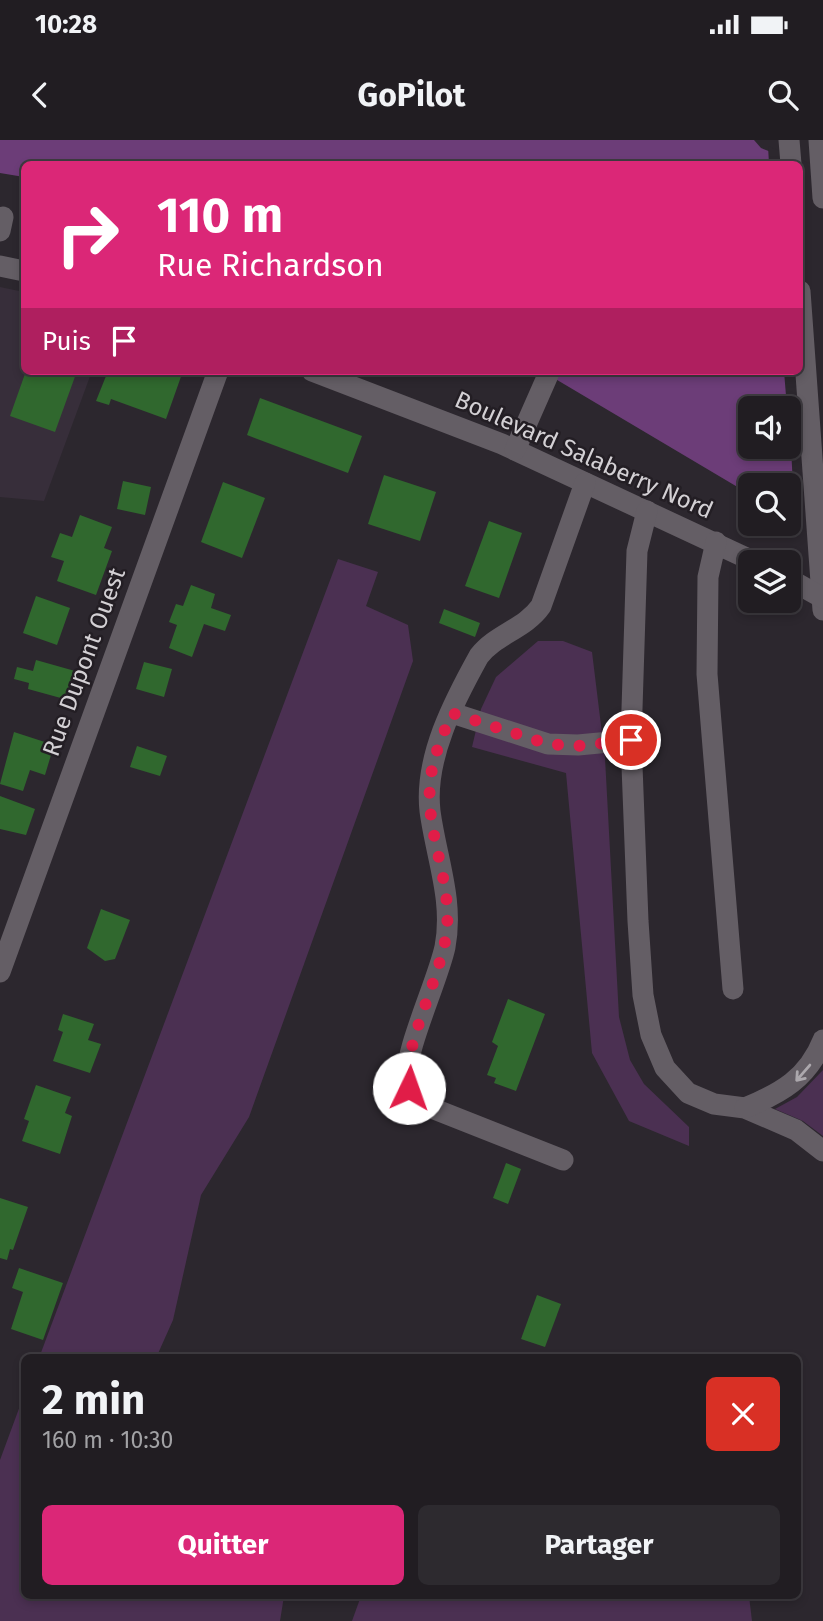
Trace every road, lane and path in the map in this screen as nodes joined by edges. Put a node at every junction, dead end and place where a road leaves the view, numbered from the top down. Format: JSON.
{"nodes":[{"id":1,"x":789,"y":140,"type":"edge"},
{"id":2,"x":819,"y":140,"type":"edge"},
{"id":3,"x":790,"y":161,"type":"edge"},
{"id":4,"x":823,"y":198,"type":"edge"},
{"id":5,"x":0,"y":266,"type":"edge"},
{"id":6,"x":21,"y":270,"type":"edge"},
{"id":7,"x":803,"y":333,"type":"edge"},
{"id":8,"x":217,"y":375,"type":"edge"},
{"id":9,"x":322,"y":375,"type":"edge"},
{"id":10,"x":548,"y":375,"type":"dead end"},
{"id":11,"x":515,"y":450,"type":"junction"},
{"id":12,"x":585,"y":482,"type":"junction"},
{"id":13,"x":646,"y":511,"type":"junction"},
{"id":14,"x":716,"y":542,"type":"junction"},
{"id":15,"x":738,"y":553,"type":"edge"},
{"id":16,"x":801,"y":586,"type":"edge"},
{"id":17,"x":823,"y":598,"type":"edge"},
{"id":18,"x":823,"y":610,"type":"edge"},
{"id":19,"x":452,"y":713,"type":"junction"},
{"id":20,"x":631,"y":740,"type":"junction"},
{"id":21,"x":0,"y":972,"type":"edge"},
{"id":22,"x":733,"y":989,"type":"dead end"},
{"id":23,"x":823,"y":1041,"type":"edge"},
{"id":24,"x":745,"y":1108,"type":"junction"},
{"id":25,"x":823,"y":1151,"type":"edge"},
{"id":26,"x":563,"y":1160,"type":"dead end"}],
"edges":[{"from":1,"to":3,"type":"street"},
{"from":2,"to":4,"type":"street"},
{"from":5,"to":6,"type":"street"},
{"from":7,"to":18,"type":"street"},
{"from":8,"to":21,"type":"street","name":"Rue Dupont Ouest"},
{"from":9,"to":11,"type":"street","name":"Boulevard Salaberry Nord"},
{"from":10,"to":11,"type":"street"},
{"from":11,"to":12,"type":"street","name":"Boulevard Salaberry Nord"},
{"from":12,"to":13,"type":"street","name":"Boulevard Salaberry Nord"},
{"from":12,"to":19,"type":"street"},
{"from":13,"to":14,"type":"street","name":"Boulevard Salaberry Nord"},
{"from":13,"to":20,"type":"street"},
{"from":14,"to":15,"type":"street","name":"Boulevard Salaberry Nord"},
{"from":14,"to":22,"type":"street"},
{"from":16,"to":17,"type":"street"},
{"from":19,"to":20,"type":"street"},
{"from":19,"to":26,"type":"street"},
{"from":20,"to":24,"type":"street"},
{"from":23,"to":24,"type":"street","one_way":true},
{"from":24,"to":25,"type":"street"}]}
